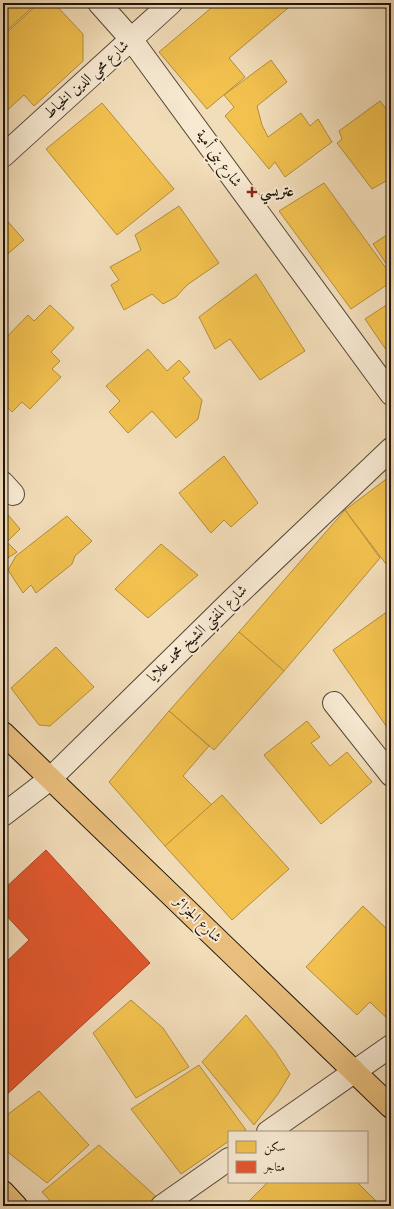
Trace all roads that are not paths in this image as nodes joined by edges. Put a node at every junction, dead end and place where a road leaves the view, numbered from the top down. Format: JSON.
{"nodes":[{"id":1,"x":99,"y":3,"type":"edge"},
{"id":2,"x":171,"y":3,"type":"edge"},
{"id":3,"x":131,"y":39,"type":"junction"},
{"id":4,"x":3,"y":156,"type":"edge"},
{"id":5,"x":391,"y":394,"type":"edge"},
{"id":6,"x":391,"y":450,"type":"edge"},
{"id":7,"x":334,"y":703,"type":"dead end"},
{"id":8,"x":3,"y":733,"type":"edge"},
{"id":9,"x":391,"y":775,"type":"edge"},
{"id":10,"x":50,"y":779,"type":"junction"},
{"id":11,"x":3,"y":815,"type":"edge"},
{"id":12,"x":391,"y":1046,"type":"edge"},
{"id":13,"x":354,"y":1072,"type":"junction"},
{"id":14,"x":391,"y":1107,"type":"edge"},
{"id":15,"x":269,"y":1131,"type":"edge"},
{"id":16,"x":228,"y":1160,"type":"edge"},
{"id":17,"x":3,"y":1192,"type":"edge"},
{"id":18,"x":16,"y":1206,"type":"edge"},
{"id":19,"x":162,"y":1206,"type":"edge"}],
"edges":[{"from":1,"to":3,"type":"street","name":"شارع بني أمية"},
{"from":2,"to":3,"type":"street","name":"شارع محي الدين الخياط"},
{"from":3,"to":4,"type":"street","name":"شارع محي الدين الخياط"},
{"from":3,"to":5,"type":"street","name":"شارع بني أمية"},
{"from":6,"to":10,"type":"street","name":"شارع المفتي الشيخ محمد علايا"},
{"from":7,"to":9,"type":"street"},
{"from":8,"to":10,"type":"main road","name":"شارع الجزائر"},
{"from":10,"to":11,"type":"street","name":"شارع المفتي الشيخ محمد علايا"},
{"from":10,"to":13,"type":"main road","name":"شارع الجزائر"},
{"from":12,"to":13,"type":"street"},
{"from":13,"to":14,"type":"main road","name":"شارع الجزائر"},
{"from":13,"to":15,"type":"street"},
{"from":16,"to":19,"type":"street"},
{"from":17,"to":18,"type":"main road"}]}
